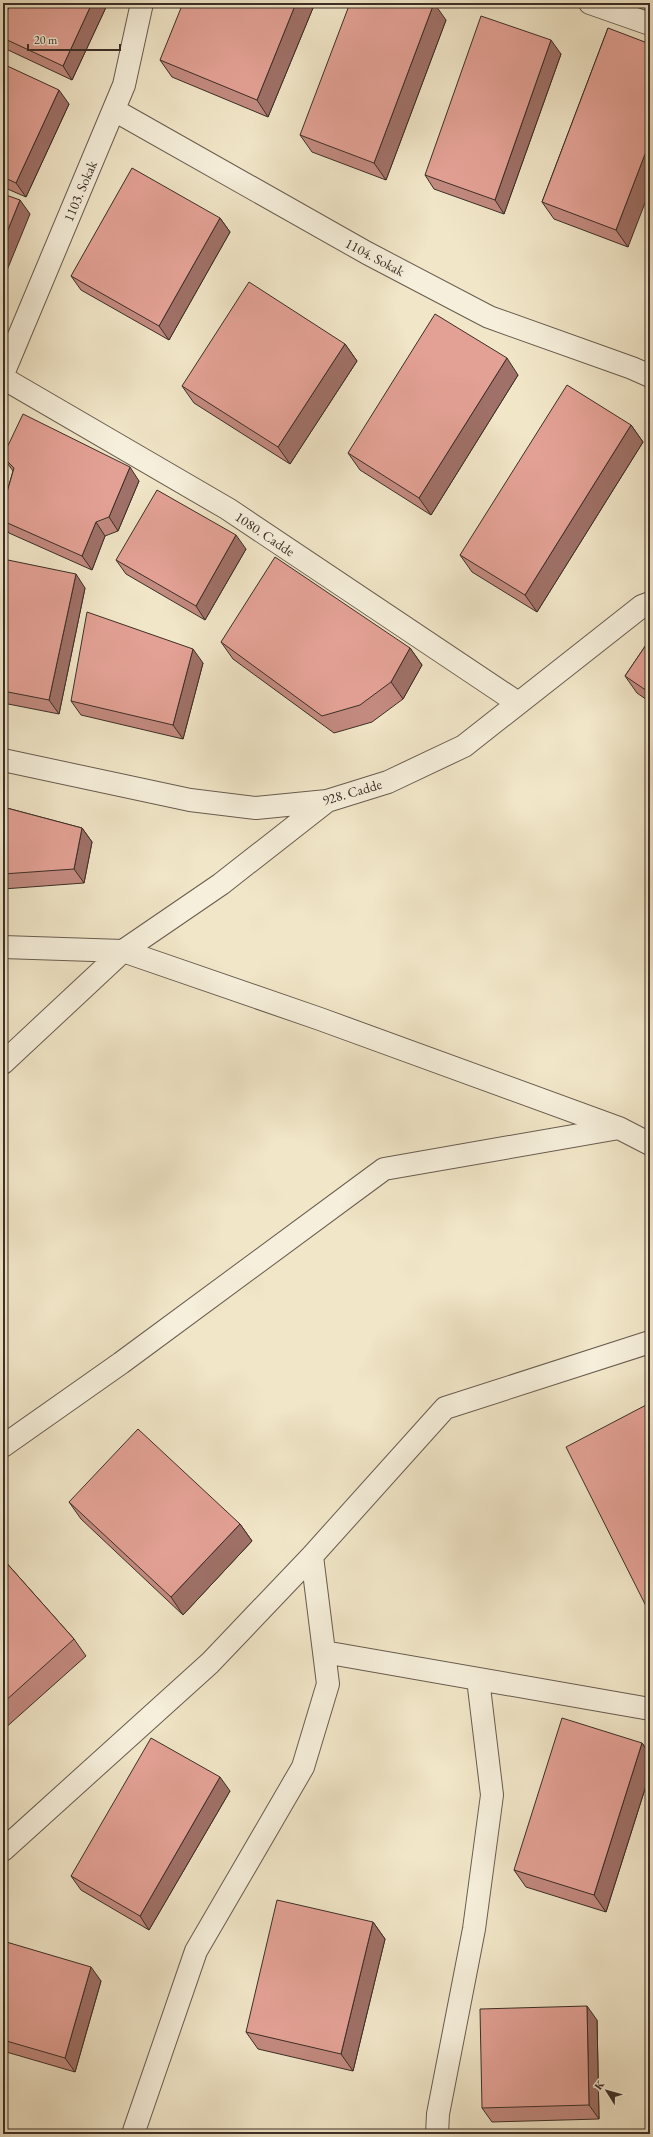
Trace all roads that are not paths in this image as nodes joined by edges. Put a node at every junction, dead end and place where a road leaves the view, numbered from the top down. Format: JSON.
{"nodes":[{"id":1,"x":142,"y":3,"type":"edge"},
{"id":2,"x":590,"y":3,"type":"edge"},
{"id":3,"x":650,"y":24,"type":"edge"},
{"id":4,"x":114,"y":110,"type":"junction"},
{"id":5,"x":3,"y":374,"type":"edge"},
{"id":6,"x":650,"y":376,"type":"edge"},
{"id":7,"x":3,"y":378,"type":"edge"},
{"id":8,"x":650,"y":603,"type":"edge"},
{"id":9,"x":518,"y":703,"type":"junction"},
{"id":10,"x":3,"y":760,"type":"edge"},
{"id":11,"x":327,"y":801,"type":"junction"},
{"id":12,"x":3,"y":946,"type":"edge"},
{"id":13,"x":124,"y":951,"type":"junction"},
{"id":14,"x":3,"y":1063,"type":"edge"},
{"id":15,"x":619,"y":1128,"type":"junction"},
{"id":16,"x":650,"y":1144,"type":"edge"},
{"id":17,"x":650,"y":1342,"type":"edge"},
{"id":18,"x":3,"y":1446,"type":"edge"},
{"id":19,"x":312,"y":1556,"type":"junction"},
{"id":20,"x":324,"y":1652,"type":"junction"},
{"id":21,"x":478,"y":1679,"type":"junction"},
{"id":22,"x":650,"y":1708,"type":"edge"},
{"id":23,"x":3,"y":1850,"type":"edge"},
{"id":24,"x":133,"y":2134,"type":"edge"},
{"id":25,"x":437,"y":2134,"type":"edge"}],
"edges":[{"from":1,"to":4,"type":"street","name":"1103. Sokak"},
{"from":2,"to":3,"type":"street"},
{"from":4,"to":5,"type":"street","name":"1103. Sokak"},
{"from":4,"to":6,"type":"street","name":"1104. Sokak"},
{"from":7,"to":9,"type":"street","name":"1080. Cadde"},
{"from":8,"to":9,"type":"street","name":"928. Cadde"},
{"from":9,"to":11,"type":"street","name":"928. Cadde"},
{"from":10,"to":11,"type":"street","name":"928. Cadde"},
{"from":11,"to":13,"type":"street"},
{"from":12,"to":13,"type":"street"},
{"from":13,"to":14,"type":"street"},
{"from":13,"to":15,"type":"street"},
{"from":15,"to":16,"type":"street"},
{"from":15,"to":18,"type":"street"},
{"from":17,"to":19,"type":"street"},
{"from":19,"to":20,"type":"street"},
{"from":19,"to":23,"type":"street"},
{"from":20,"to":21,"type":"street"},
{"from":20,"to":24,"type":"street"},
{"from":21,"to":22,"type":"street"},
{"from":21,"to":25,"type":"street"}]}
